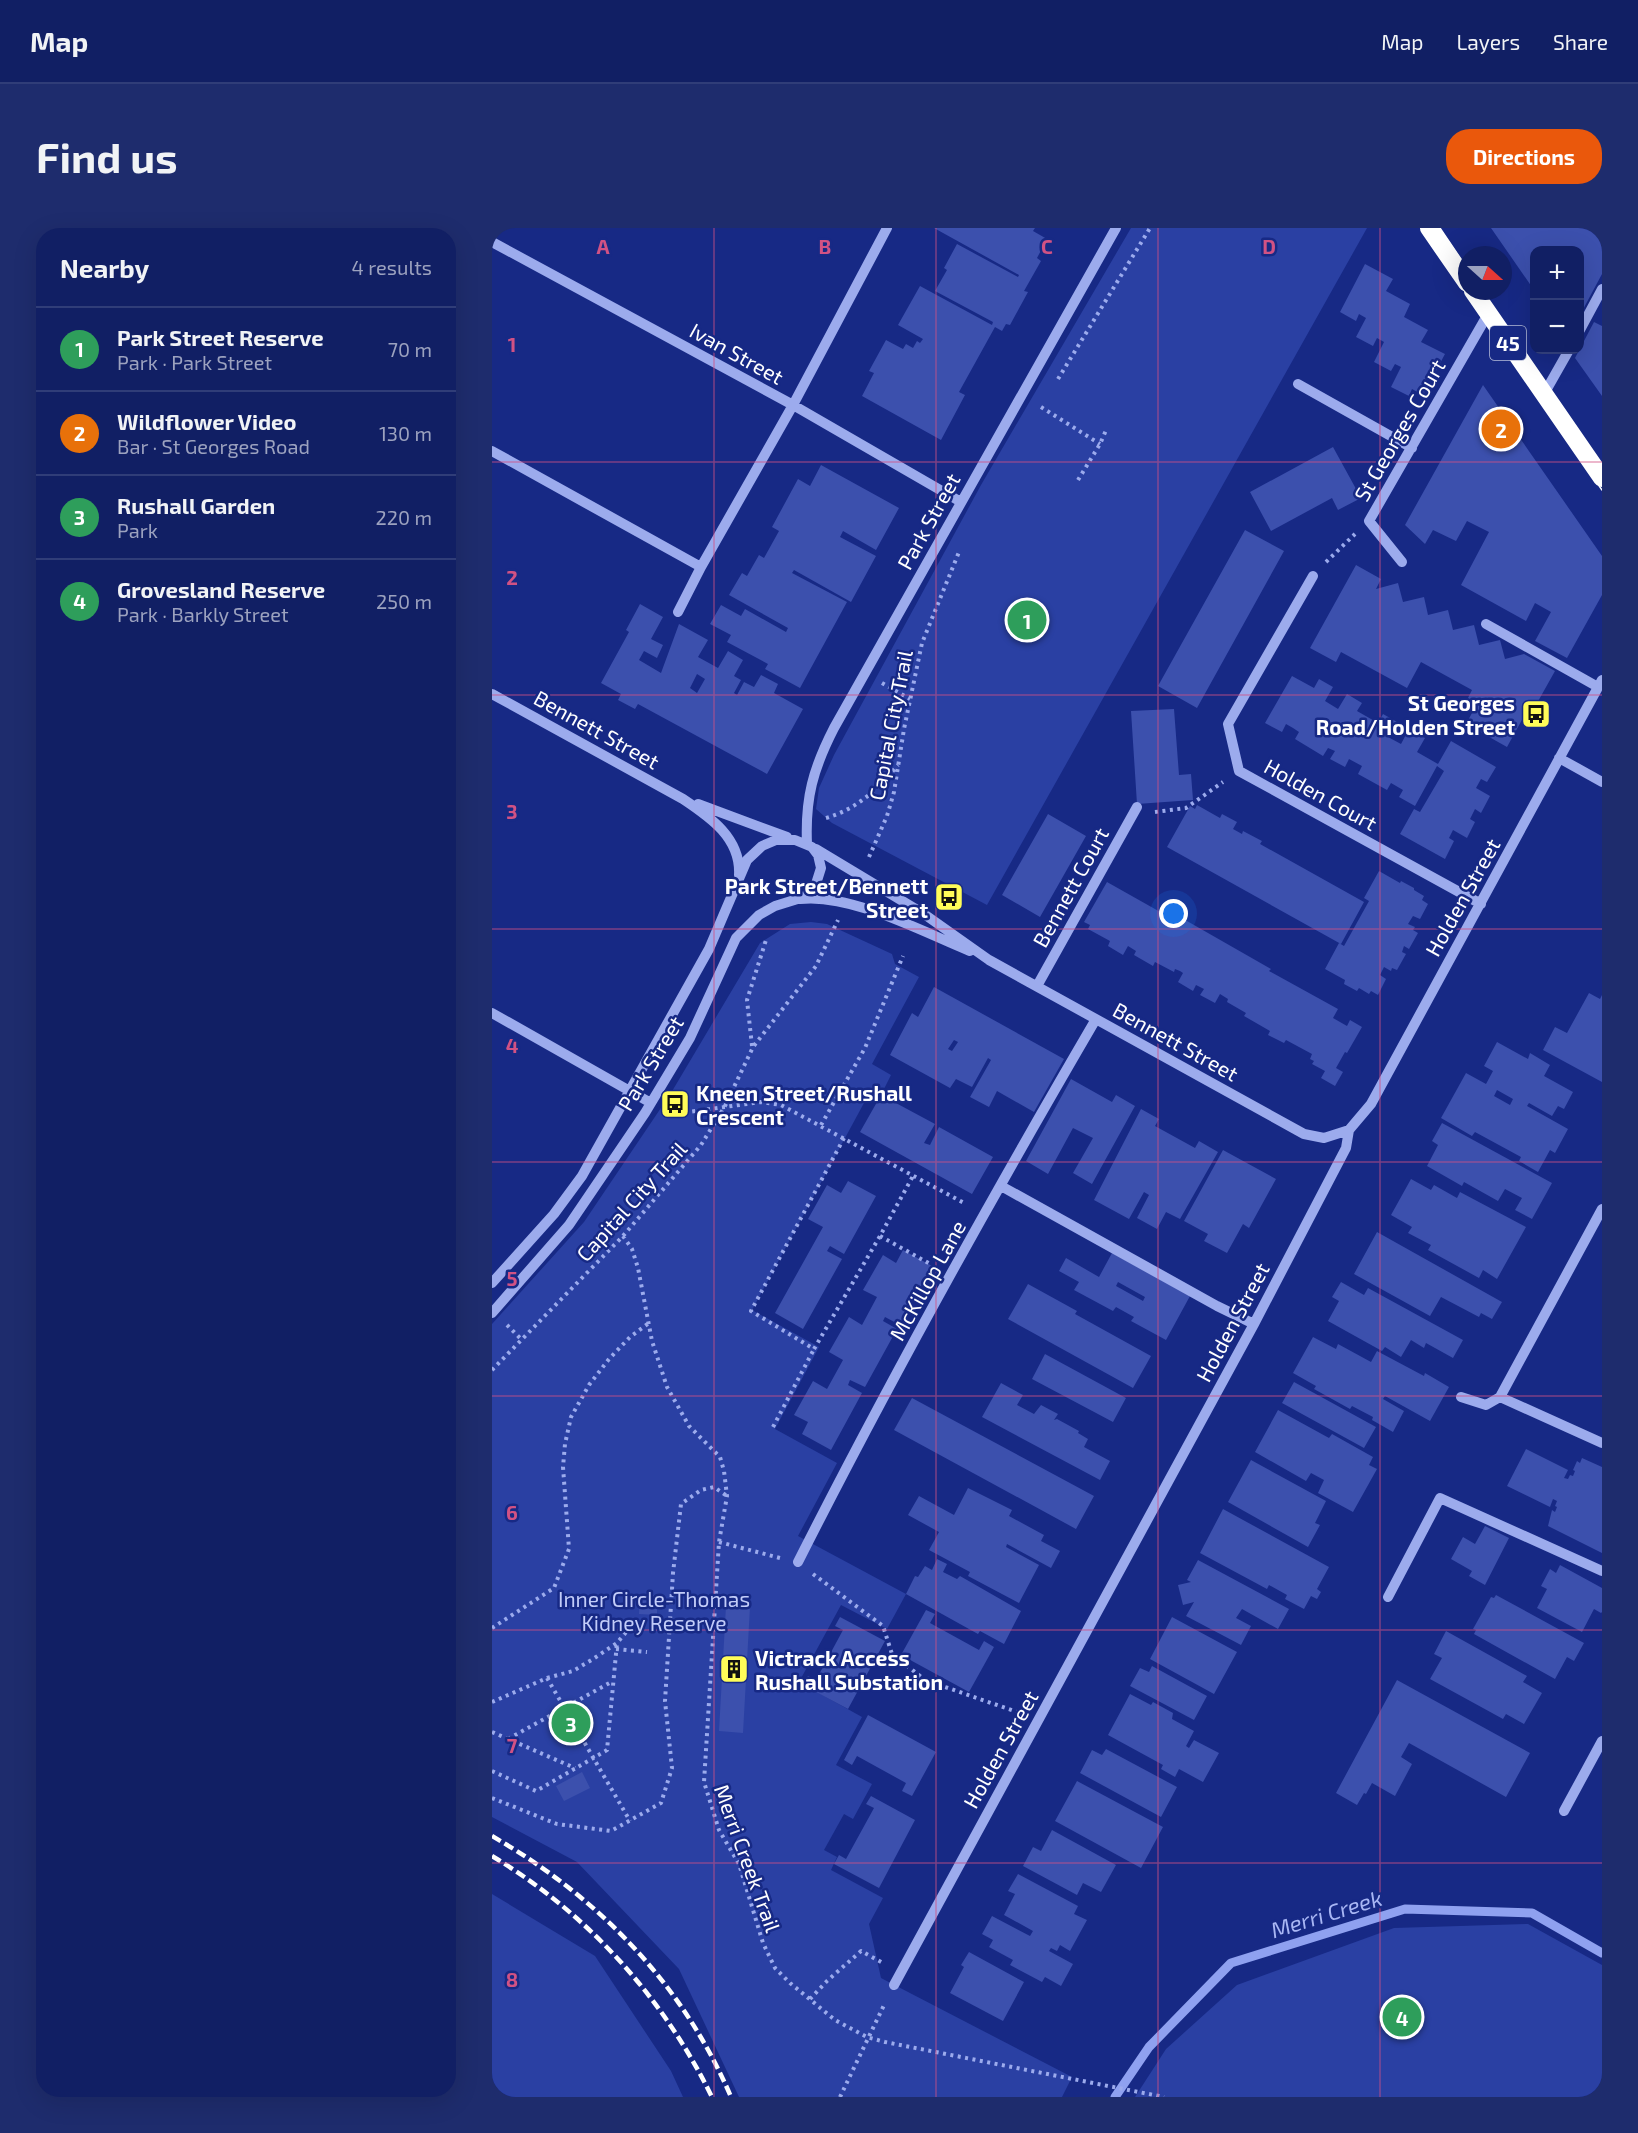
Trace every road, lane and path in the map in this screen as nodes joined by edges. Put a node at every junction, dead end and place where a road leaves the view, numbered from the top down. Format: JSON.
{"nodes":[{"id":1,"x":1116,"y":228,"type":"edge"},
{"id":2,"x":1150,"y":228,"type":"edge"},
{"id":3,"x":1429,"y":228,"type":"edge"},
{"id":4,"x":882,"y":230,"type":"edge"},
{"id":5,"x":492,"y":242,"type":"edge"},
{"id":6,"x":1458,"y":270,"type":"edge"},
{"id":7,"x":1602,"y":289,"type":"edge"},
{"id":8,"x":1479,"y":300,"type":"edge"},
{"id":9,"x":1488,"y":314,"type":"junction"},
{"id":10,"x":1584,"y":323,"type":"edge"},
{"id":11,"x":1567,"y":354,"type":"edge"},
{"id":12,"x":1298,"y":384,"type":"dead end"},
{"id":13,"x":1053,"y":387,"type":"dead end"},
{"id":14,"x":1544,"y":394,"type":"junction"},
{"id":15,"x":1047,"y":397,"type":"dead end"},
{"id":16,"x":793,"y":405,"type":"junction"},
{"id":17,"x":1041,"y":407,"type":"junction"},
{"id":18,"x":1035,"y":417,"type":"dead end"},
{"id":19,"x":1107,"y":428,"type":"dead end"},
{"id":20,"x":1100,"y":444,"type":"junction"},
{"id":21,"x":1412,"y":448,"type":"junction"},
{"id":22,"x":492,"y":451,"type":"edge"},
{"id":23,"x":1602,"y":478,"type":"edge"},
{"id":24,"x":1078,"y":480,"type":"dead end"},
{"id":25,"x":961,"y":502,"type":"junction"},
{"id":26,"x":1369,"y":521,"type":"junction"},
{"id":27,"x":962,"y":547,"type":"dead end"},
{"id":28,"x":1402,"y":562,"type":"dead end"},
{"id":29,"x":701,"y":567,"type":"junction"},
{"id":30,"x":1313,"y":576,"type":"joint"},
{"id":31,"x":678,"y":612,"type":"dead end"},
{"id":32,"x":1486,"y":624,"type":"dead end"},
{"id":33,"x":865,"y":673,"type":"junction"},
{"id":34,"x":1600,"y":683,"type":"edge"},
{"id":35,"x":492,"y":694,"type":"edge"},
{"id":36,"x":910,"y":699,"type":"junction"},
{"id":37,"x":1559,"y":758,"type":"junction"},
{"id":38,"x":898,"y":764,"type":"junction"},
{"id":39,"x":1239,"y":771,"type":"junction"},
{"id":40,"x":1602,"y":782,"type":"edge"},
{"id":41,"x":683,"y":799,"type":"junction"},
{"id":42,"x":1135,"y":810,"type":"joint"},
{"id":43,"x":819,"y":819,"type":"dead end"},
{"id":44,"x":805,"y":844,"type":"junction"},
{"id":45,"x":860,"y":875,"type":"junction"},
{"id":46,"x":738,"y":879,"type":"junction"},
{"id":47,"x":800,"y":899,"type":"junction"},
{"id":48,"x":846,"y":904,"type":"junction"},
{"id":49,"x":1481,"y":904,"type":"junction"},
{"id":50,"x":903,"y":956,"type":"dead end"},
{"id":51,"x":989,"y":960,"type":"junction"},
{"id":52,"x":1037,"y":987,"type":"junction"},
{"id":53,"x":492,"y":1013,"type":"edge"},
{"id":54,"x":1096,"y":1019,"type":"junction"},
{"id":55,"x":629,"y":1091,"type":"junction"},
{"id":56,"x":651,"y":1103,"type":"junction"},
{"id":57,"x":668,"y":1105,"type":"dead end"},
{"id":58,"x":725,"y":1106,"type":"junction"},
{"id":59,"x":821,"y":1125,"type":"junction"},
{"id":60,"x":1348,"y":1130,"type":"junction"},
{"id":61,"x":844,"y":1138,"type":"junction"},
{"id":62,"x":913,"y":1176,"type":"junction"},
{"id":63,"x":1001,"y":1186,"type":"junction"},
{"id":64,"x":1602,"y":1209,"type":"edge"},
{"id":65,"x":985,"y":1215,"type":"junction"},
{"id":66,"x":623,"y":1236,"type":"junction"},
{"id":67,"x":880,"y":1236,"type":"junction"},
{"id":68,"x":952,"y":1275,"type":"junction"},
{"id":69,"x":492,"y":1283,"type":"edge"},
{"id":70,"x":492,"y":1312,"type":"edge"},
{"id":71,"x":649,"y":1323,"type":"junction"},
{"id":72,"x":1254,"y":1324,"type":"junction"},
{"id":73,"x":814,"y":1349,"type":"junction"},
{"id":74,"x":492,"y":1370,"type":"edge"},
{"id":75,"x":1461,"y":1397,"type":"dead end"},
{"id":76,"x":1500,"y":1397,"type":"junction"},
{"id":77,"x":773,"y":1427,"type":"dead end"},
{"id":78,"x":1602,"y":1443,"type":"edge"},
{"id":79,"x":727,"y":1496,"type":"junction"},
{"id":80,"x":719,"y":1542,"type":"junction"},
{"id":81,"x":798,"y":1563,"type":"junction"},
{"id":82,"x":1602,"y":1571,"type":"edge"},
{"id":83,"x":1388,"y":1597,"type":"dead end"},
{"id":84,"x":633,"y":1616,"type":"dead end"},
{"id":85,"x":492,"y":1628,"type":"edge"},
{"id":86,"x":617,"y":1643,"type":"junction"},
{"id":87,"x":616,"y":1649,"type":"junction"},
{"id":88,"x":647,"y":1652,"type":"dead end"},
{"id":89,"x":547,"y":1678,"type":"junction"},
{"id":90,"x":613,"y":1681,"type":"junction"},
{"id":91,"x":492,"y":1702,"type":"edge"},
{"id":92,"x":565,"y":1708,"type":"junction"},
{"id":93,"x":1038,"y":1720,"type":"junction"},
{"id":94,"x":492,"y":1732,"type":"edge"},
{"id":95,"x":508,"y":1739,"type":"junction"},
{"id":96,"x":1602,"y":1741,"type":"edge"},
{"id":97,"x":593,"y":1758,"type":"junction"},
{"id":98,"x":576,"y":1768,"type":"junction"},
{"id":99,"x":492,"y":1771,"type":"edge"},
{"id":100,"x":492,"y":1798,"type":"edge"},
{"id":101,"x":1564,"y":1810,"type":"dead end"},
{"id":102,"x":630,"y":1821,"type":"junction"},
{"id":103,"x":861,"y":1951,"type":"dead end"},
{"id":104,"x":894,"y":1984,"type":"joint"},
{"id":105,"x":810,"y":1998,"type":"junction"},
{"id":106,"x":867,"y":2037,"type":"junction"},
{"id":107,"x":840,"y":2097,"type":"edge"},
{"id":108,"x":1164,"y":2097,"type":"edge"}],
"edges":[{"from":1,"to":25,"type":"street","name":"Park Street"},
{"from":2,"to":13,"type":"path"},
{"from":3,"to":6,"type":"highway"},
{"from":4,"to":16,"type":"street"},
{"from":5,"to":16,"type":"street","name":"Ivan Street"},
{"from":7,"to":10,"type":"street"},
{"from":8,"to":9,"type":"highway","number":"45"},
{"from":9,"to":14,"type":"highway","number":"45"},
{"from":9,"to":21,"type":"street","name":"St Georges Court"},
{"from":11,"to":14,"type":"street"},
{"from":12,"to":21,"type":"street"},
{"from":14,"to":23,"type":"highway","number":"45"},
{"from":15,"to":17,"type":"path"},
{"from":16,"to":25,"type":"street","name":"Ivan Street"},
{"from":16,"to":29,"type":"street"},
{"from":17,"to":18,"type":"path"},
{"from":17,"to":20,"type":"path"},
{"from":19,"to":20,"type":"path"},
{"from":20,"to":24,"type":"path"},
{"from":21,"to":26,"type":"street","name":"St Georges Court"},
{"from":22,"to":29,"type":"street"},
{"from":25,"to":33,"type":"street","name":"Park Street"},
{"from":26,"to":28,"type":"street","name":"St Georges Court"},
{"from":26,"to":30,"type":"path"},
{"from":27,"to":36,"type":"path","name":"Capital City Trail"},
{"from":29,"to":31,"type":"street"},
{"from":30,"to":39,"type":"street","name":"Holden Court"},
{"from":32,"to":34,"type":"street"},
{"from":33,"to":36,"type":"path"},
{"from":33,"to":44,"type":"street","name":"Park Street"},
{"from":34,"to":37,"type":"street","name":"Holden Street"},
{"from":35,"to":41,"type":"street","name":"Bennett Street"},
{"from":36,"to":38,"type":"path","name":"Capital City Trail"},
{"from":37,"to":40,"type":"street"},
{"from":37,"to":49,"type":"street","name":"Holden Street"},
{"from":38,"to":43,"type":"path"},
{"from":38,"to":45,"type":"path","name":"Capital City Trail"},
{"from":39,"to":42,"type":"path"},
{"from":39,"to":49,"type":"street","name":"Holden Court"},
{"from":41,"to":44,"type":"street","name":"Bennett Street"},
{"from":41,"to":46,"type":"street","name":"Bennett Street"},
{"from":42,"to":52,"type":"street","name":"Bennett Court"},
{"from":44,"to":45,"type":"street","name":"Bennett Street"},
{"from":44,"to":46,"type":"street","name":"Park Street"},
{"from":44,"to":47,"type":"street","name":"Park Street"},
{"from":45,"to":51,"type":"street","name":"Bennett Street"},
{"from":46,"to":55,"type":"street","name":"Park Street"},
{"from":47,"to":48,"type":"street","name":"Bennett Street"},
{"from":47,"to":56,"type":"street","name":"Park Street"},
{"from":48,"to":51,"type":"street","name":"Bennett Street"},
{"from":48,"to":58,"type":"path","name":"Capital City Trail"},
{"from":49,"to":60,"type":"street","name":"Holden Street"},
{"from":50,"to":59,"type":"path"},
{"from":51,"to":52,"type":"street","name":"Bennett Street"},
{"from":52,"to":54,"type":"street","name":"Bennett Street"},
{"from":53,"to":55,"type":"street"},
{"from":54,"to":60,"type":"street","name":"Bennett Street"},
{"from":54,"to":63,"type":"street","name":"McKillop Lane"},
{"from":55,"to":56,"type":"street"},
{"from":55,"to":69,"type":"street","name":"Park Street"},
{"from":56,"to":70,"type":"street","name":"Park Street"},
{"from":57,"to":58,"type":"path"},
{"from":58,"to":59,"type":"path"},
{"from":58,"to":66,"type":"path","name":"Capital City Trail"},
{"from":59,"to":61,"type":"path"},
{"from":60,"to":72,"type":"street","name":"Holden Street"},
{"from":61,"to":62,"type":"path"},
{"from":61,"to":73,"type":"path"},
{"from":62,"to":65,"type":"path"},
{"from":62,"to":67,"type":"path"},
{"from":63,"to":65,"type":"street","name":"McKillop Lane"},
{"from":63,"to":72,"type":"street"},
{"from":64,"to":76,"type":"street"},
{"from":65,"to":68,"type":"street","name":"McKillop Lane"},
{"from":66,"to":71,"type":"path","name":"Merri Creek Trail"},
{"from":66,"to":74,"type":"path","name":"Capital City Trail"},
{"from":67,"to":68,"type":"path"},
{"from":67,"to":73,"type":"path"},
{"from":68,"to":81,"type":"street","name":"McKillop Lane"},
{"from":71,"to":79,"type":"path","name":"Merri Creek Trail"},
{"from":71,"to":85,"type":"path"},
{"from":72,"to":93,"type":"street","name":"Holden Street"},
{"from":73,"to":77,"type":"path"},
{"from":75,"to":76,"type":"street"},
{"from":76,"to":78,"type":"street"},
{"from":79,"to":80,"type":"path","name":"Merri Creek Trail"},
{"from":79,"to":102,"type":"path"},
{"from":80,"to":81,"type":"path"},
{"from":80,"to":105,"type":"path","name":"Merri Creek Trail"},
{"from":81,"to":93,"type":"path"},
{"from":82,"to":83,"type":"street"},
{"from":84,"to":86,"type":"path"},
{"from":86,"to":87,"type":"path"},
{"from":86,"to":89,"type":"path"},
{"from":87,"to":88,"type":"path"},
{"from":87,"to":90,"type":"path"},
{"from":89,"to":91,"type":"path"},
{"from":89,"to":92,"type":"path"},
{"from":90,"to":92,"type":"path"},
{"from":90,"to":97,"type":"path"},
{"from":92,"to":95,"type":"path"},
{"from":92,"to":97,"type":"path"},
{"from":93,"to":104,"type":"street","name":"Holden Street"},
{"from":94,"to":95,"type":"path"},
{"from":95,"to":98,"type":"path"},
{"from":96,"to":101,"type":"street"},
{"from":97,"to":98,"type":"path"},
{"from":97,"to":102,"type":"path"},
{"from":98,"to":99,"type":"path"},
{"from":100,"to":102,"type":"path"},
{"from":103,"to":105,"type":"path"},
{"from":104,"to":106,"type":"path"},
{"from":105,"to":106,"type":"path","name":"Merri Creek Trail"},
{"from":106,"to":107,"type":"path"},
{"from":106,"to":108,"type":"path","name":"Merri Creek Trail"}]}
